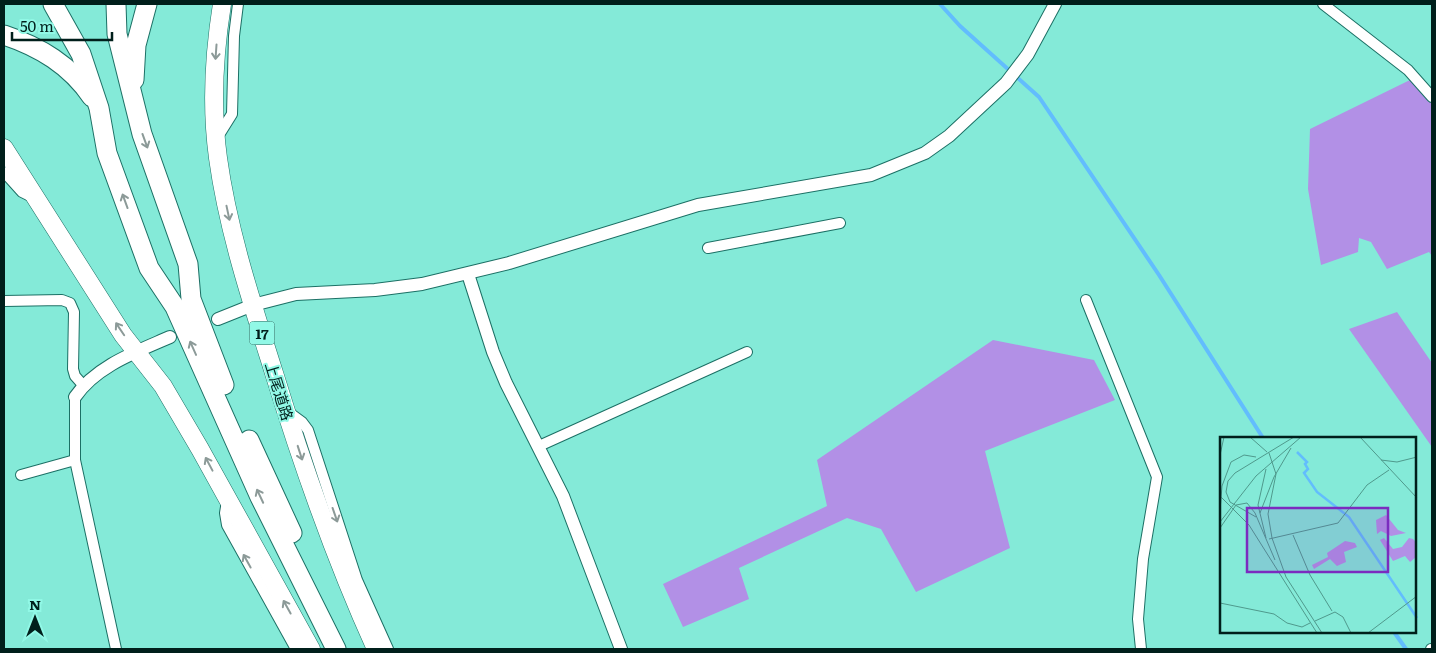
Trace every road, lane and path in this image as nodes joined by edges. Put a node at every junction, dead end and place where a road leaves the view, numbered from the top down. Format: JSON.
{"nodes":[{"id":1,"x":53,"y":4,"type":"edge"},
{"id":2,"x":116,"y":4,"type":"edge"},
{"id":3,"x":147,"y":4,"type":"edge"},
{"id":4,"x":222,"y":4,"type":"edge"},
{"id":5,"x":238,"y":4,"type":"edge"},
{"id":6,"x":1055,"y":4,"type":"edge"},
{"id":7,"x":1323,"y":4,"type":"edge"},
{"id":8,"x":4,"y":35,"type":"edge"},
{"id":9,"x":133,"y":94,"type":"junction"},
{"id":10,"x":1432,"y":97,"type":"edge"},
{"id":11,"x":99,"y":108,"type":"junction"},
{"id":12,"x":217,"y":138,"type":"junction"},
{"id":13,"x":4,"y":148,"type":"edge"},
{"id":14,"x":4,"y":172,"type":"edge"},
{"id":15,"x":39,"y":201,"type":"junction"},
{"id":16,"x":840,"y":223,"type":"dead end"},
{"id":17,"x":708,"y":248,"type":"dead end"},
{"id":18,"x":468,"y":274,"type":"junction"},
{"id":19,"x":1086,"y":300,"type":"dead end"},
{"id":20,"x":4,"y":301,"type":"edge"},
{"id":21,"x":253,"y":304,"type":"junction"},
{"id":22,"x":218,"y":319,"type":"dead end"},
{"id":23,"x":170,"y":337,"type":"dead end"},
{"id":24,"x":137,"y":352,"type":"junction"},
{"id":25,"x":747,"y":352,"type":"dead end"},
{"id":26,"x":83,"y":385,"type":"junction"},
{"id":27,"x":75,"y":397,"type":"joint"},
{"id":28,"x":286,"y":411,"type":"junction"},
{"id":29,"x":539,"y":446,"type":"junction"},
{"id":30,"x":75,"y":460,"type":"junction"},
{"id":31,"x":21,"y":475,"type":"dead end"},
{"id":32,"x":228,"y":500,"type":"junction"},
{"id":33,"x":116,"y":649,"type":"edge"},
{"id":34,"x":296,"y":649,"type":"edge"},
{"id":35,"x":311,"y":649,"type":"edge"},
{"id":36,"x":336,"y":649,"type":"edge"},
{"id":37,"x":350,"y":649,"type":"edge"},
{"id":38,"x":376,"y":649,"type":"edge"},
{"id":39,"x":388,"y":649,"type":"edge"},
{"id":40,"x":621,"y":649,"type":"edge"},
{"id":41,"x":1141,"y":649,"type":"edge"}],
"edges":[{"from":1,"to":11,"type":"highway"},
{"from":2,"to":9,"type":"highway"},
{"from":3,"to":9,"type":"highway"},
{"from":4,"to":12,"type":"highway","name":"上尾道路","number":"17","one_way":true},
{"from":5,"to":12,"type":"street"},
{"from":6,"to":18,"type":"street"},
{"from":7,"to":10,"type":"street"},
{"from":8,"to":11,"type":"highway"},
{"from":9,"to":37,"type":"highway","one_way":true},
{"from":36,"to":11,"type":"highway","one_way":true},
{"from":12,"to":21,"type":"highway","name":"上尾道路","number":"17","one_way":true},
{"from":13,"to":15,"type":"highway"},
{"from":14,"to":15,"type":"street"},
{"from":24,"to":15,"type":"highway","one_way":true},
{"from":16,"to":17,"type":"street"},
{"from":18,"to":21,"type":"street"},
{"from":18,"to":29,"type":"street"},
{"from":19,"to":41,"type":"street"},
{"from":20,"to":26,"type":"street"},
{"from":21,"to":22,"type":"street"},
{"from":21,"to":28,"type":"highway","name":"上尾道路","number":"17"},
{"from":23,"to":24,"type":"street"},
{"from":24,"to":26,"type":"street"},
{"from":32,"to":24,"type":"highway","one_way":true},
{"from":25,"to":29,"type":"street"},
{"from":26,"to":27,"type":"street"},
{"from":27,"to":30,"type":"street"},
{"from":28,"to":38,"type":"highway","name":"上尾道路","number":"17","one_way":true},
{"from":28,"to":39,"type":"street","one_way":true},
{"from":29,"to":40,"type":"street"},
{"from":30,"to":31,"type":"street"},
{"from":30,"to":33,"type":"street"},
{"from":34,"to":32,"type":"street","one_way":true},
{"from":35,"to":32,"type":"highway","one_way":true}]}
